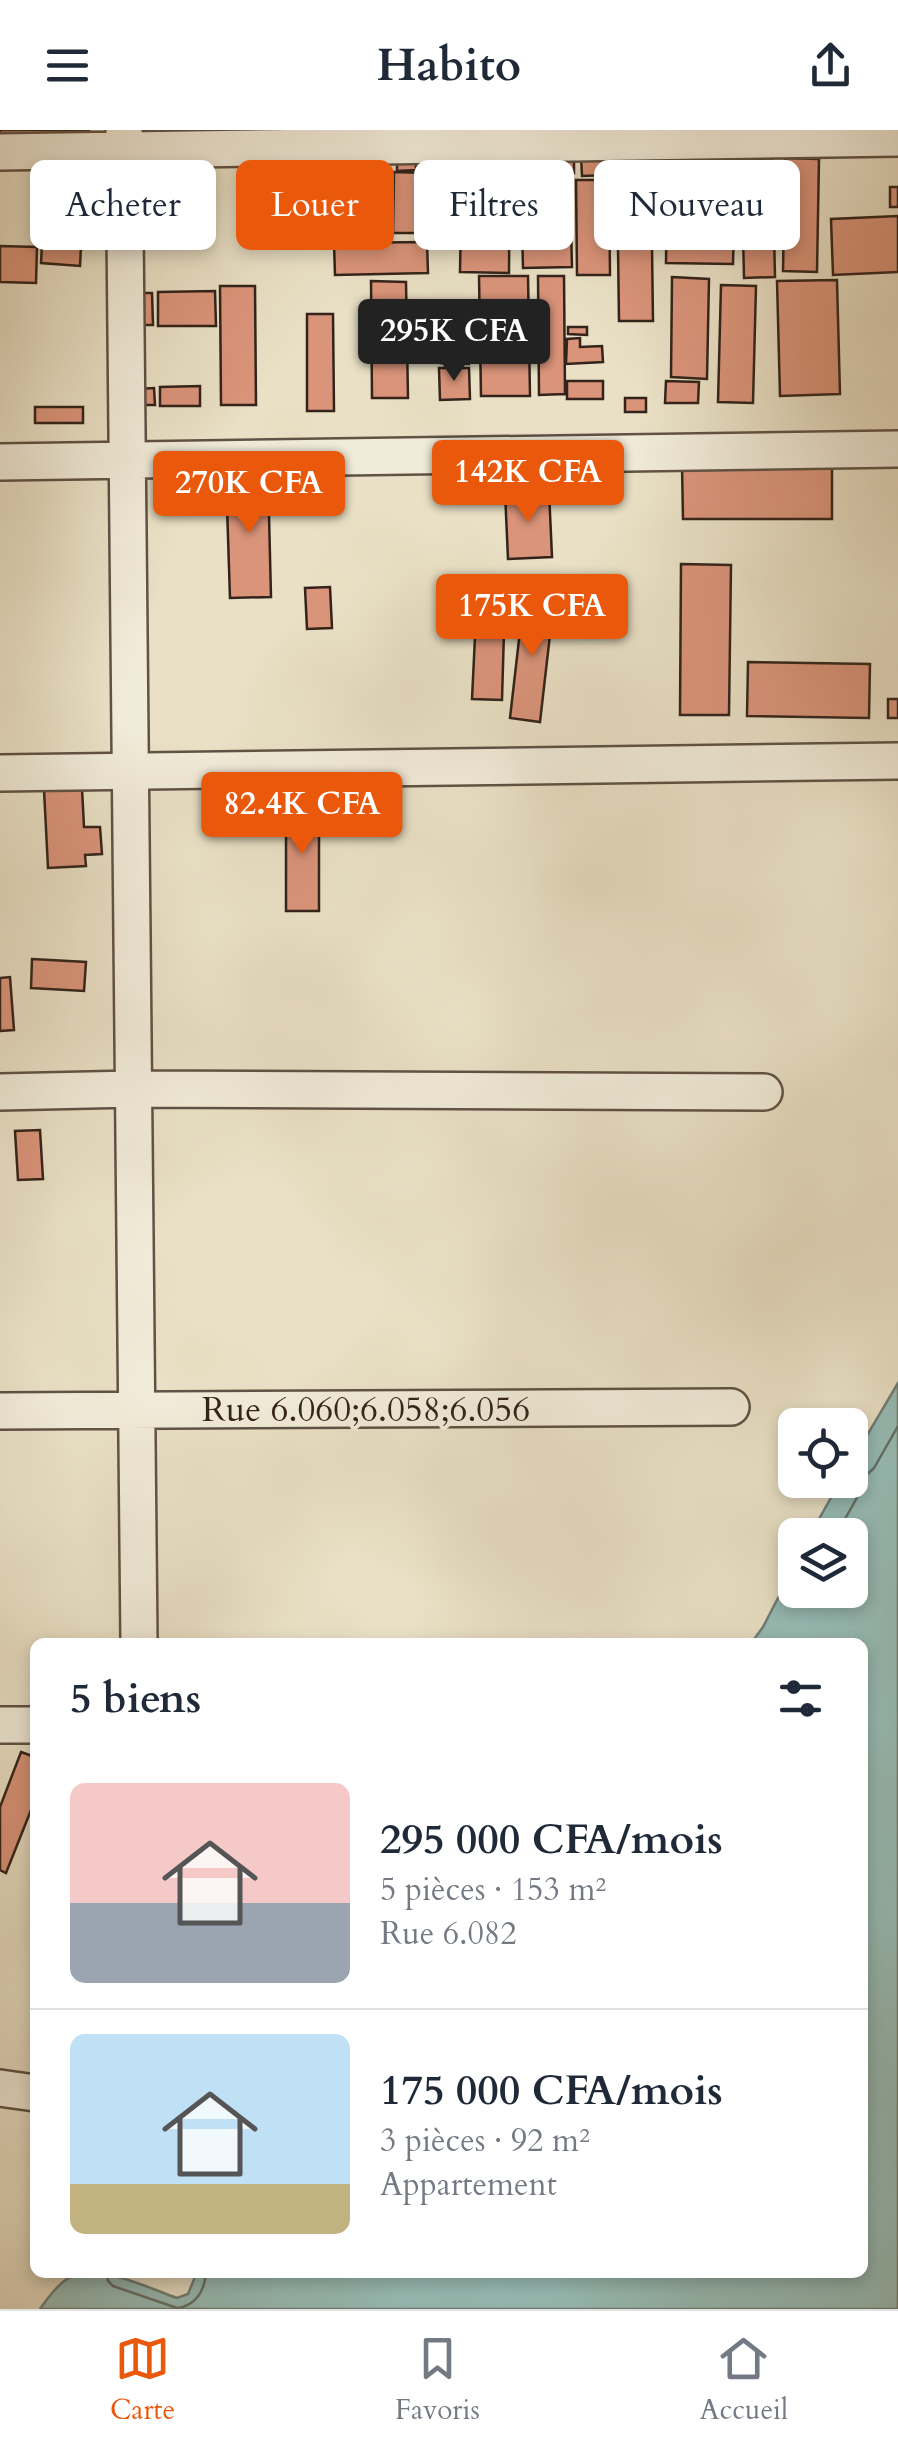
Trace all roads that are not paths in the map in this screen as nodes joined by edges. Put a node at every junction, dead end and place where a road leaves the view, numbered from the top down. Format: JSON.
{"nodes":[{"id":1,"x":898,"y":138,"type":"edge"},
{"id":2,"x":124,"y":140,"type":"edge"},
{"id":3,"x":0,"y":152,"type":"edge"},
{"id":4,"x":898,"y":449,"type":"edge"},
{"id":5,"x":128,"y":460,"type":"junction"},
{"id":6,"x":0,"y":462,"type":"edge"},
{"id":7,"x":898,"y":761,"type":"edge"},
{"id":8,"x":130,"y":771,"type":"junction"},
{"id":9,"x":0,"y":773,"type":"edge"},
{"id":10,"x":133,"y":1089,"type":"junction"},
{"id":11,"x":0,"y":1092,"type":"edge"},
{"id":12,"x":764,"y":1092,"type":"dead end"},
{"id":13,"x":731,"y":1407,"type":"dead end"},
{"id":14,"x":136,"y":1410,"type":"junction"},
{"id":15,"x":0,"y":1411,"type":"edge"},
{"id":16,"x":138,"y":1638,"type":"edge"},
{"id":17,"x":0,"y":1725,"type":"edge"},
{"id":18,"x":30,"y":1725,"type":"edge"},
{"id":19,"x":0,"y":2088,"type":"edge"},
{"id":20,"x":30,"y":2092,"type":"edge"}],
"edges":[{"from":1,"to":2,"type":"street"},
{"from":2,"to":3,"type":"street"},
{"from":2,"to":5,"type":"street"},
{"from":4,"to":5,"type":"street"},
{"from":5,"to":6,"type":"street"},
{"from":5,"to":8,"type":"street"},
{"from":7,"to":8,"type":"street"},
{"from":8,"to":9,"type":"street"},
{"from":8,"to":10,"type":"street"},
{"from":10,"to":11,"type":"street"},
{"from":10,"to":12,"type":"street"},
{"from":10,"to":14,"type":"street"},
{"from":13,"to":14,"type":"street","name":"Rue 6.060;6.058;6.056"},
{"from":14,"to":15,"type":"street","name":"Rue 6.060;6.058;6.056"},
{"from":14,"to":16,"type":"street"},
{"from":17,"to":18,"type":"street"},
{"from":19,"to":20,"type":"street"}]}
